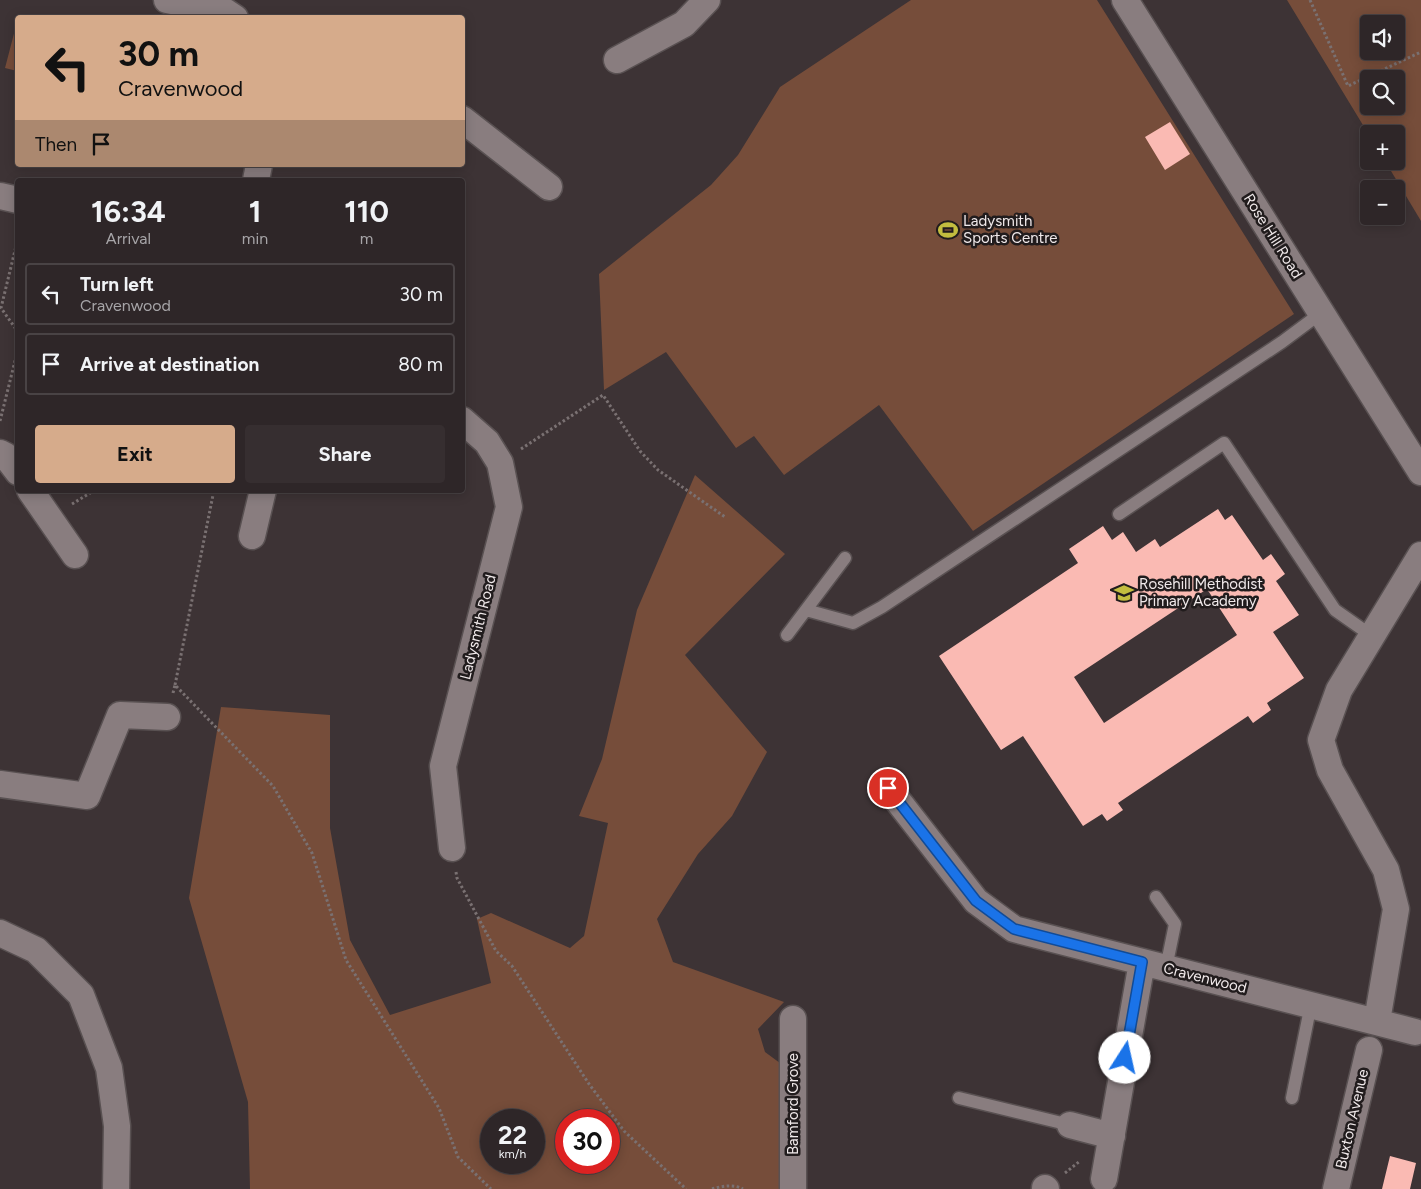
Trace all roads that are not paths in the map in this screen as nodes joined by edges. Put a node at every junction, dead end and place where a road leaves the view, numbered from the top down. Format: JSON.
{"nodes":[{"id":1,"x":167,"y":0,"type":"edge"},
{"id":2,"x":707,"y":0,"type":"edge"},
{"id":3,"x":1125,"y":0,"type":"edge"},
{"id":4,"x":230,"y":15,"type":"edge"},
{"id":5,"x":617,"y":60,"type":"dead end"},
{"id":6,"x":465,"y":121,"type":"edge"},
{"id":7,"x":549,"y":187,"type":"dead end"},
{"id":8,"x":0,"y":196,"type":"edge"},
{"id":9,"x":15,"y":199,"type":"edge"},
{"id":10,"x":1321,"y":313,"type":"junction"},
{"id":11,"x":465,"y":423,"type":"edge"},
{"id":12,"x":0,"y":453,"type":"edge"},
{"id":13,"x":15,"y":468,"type":"edge"},
{"id":14,"x":1421,"y":472,"type":"edge"},
{"id":15,"x":32,"y":493,"type":"edge"},
{"id":16,"x":262,"y":493,"type":"edge"},
{"id":17,"x":1118,"y":514,"type":"dead end"},
{"id":18,"x":252,"y":536,"type":"dead end"},
{"id":19,"x":75,"y":554,"type":"dead end"},
{"id":20,"x":1421,"y":555,"type":"edge"},
{"id":21,"x":845,"y":558,"type":"dead end"},
{"id":22,"x":806,"y":610,"type":"junction"},
{"id":23,"x":787,"y":636,"type":"dead end"},
{"id":24,"x":1372,"y":636,"type":"junction"},
{"id":25,"x":166,"y":717,"type":"road end"},
{"id":26,"x":0,"y":784,"type":"edge"},
{"id":27,"x":888,"y":788,"type":"dead end"},
{"id":28,"x":452,"y":848,"type":"road end"},
{"id":29,"x":1156,"y":898,"type":"dead end"},
{"id":30,"x":0,"y":933,"type":"edge"},
{"id":31,"x":1154,"y":965,"type":"junction"},
{"id":32,"x":1311,"y":1004,"type":"junction"},
{"id":33,"x":792,"y":1019,"type":"dead end"},
{"id":34,"x":1377,"y":1021,"type":"junction"},
{"id":35,"x":1415,"y":1032,"type":"dead end"},
{"id":36,"x":1369,"y":1050,"type":"dead end"},
{"id":37,"x":959,"y":1098,"type":"dead end"},
{"id":38,"x":1292,"y":1098,"type":"dead end"},
{"id":39,"x":1070,"y":1125,"type":"joint"},
{"id":40,"x":1112,"y":1136,"type":"junction"},
{"id":41,"x":1104,"y":1179,"type":"dead end"},
{"id":42,"x":116,"y":1189,"type":"edge"},
{"id":43,"x":793,"y":1189,"type":"edge"},
{"id":44,"x":1336,"y":1189,"type":"edge"}],
"edges":[{"from":1,"to":4,"type":"street"},
{"from":2,"to":5,"type":"street"},
{"from":3,"to":10,"type":"street","name":"Rose Hill Road"},
{"from":6,"to":7,"type":"street"},
{"from":8,"to":9,"type":"street"},
{"from":10,"to":14,"type":"street","name":"Rose Hill Road"},
{"from":10,"to":22,"type":"lane"},
{"from":11,"to":28,"type":"street","name":"Ladysmith Road"},
{"from":12,"to":13,"type":"street"},
{"from":15,"to":19,"type":"street"},
{"from":16,"to":18,"type":"street"},
{"from":17,"to":24,"type":"lane"},
{"from":20,"to":24,"type":"street"},
{"from":21,"to":22,"type":"lane"},
{"from":22,"to":23,"type":"lane"},
{"from":24,"to":34,"type":"street"},
{"from":25,"to":26,"type":"street"},
{"from":27,"to":31,"type":"street","name":"Cravenwood"},
{"from":29,"to":31,"type":"lane"},
{"from":30,"to":42,"type":"street"},
{"from":31,"to":32,"type":"street","name":"Cravenwood"},
{"from":31,"to":40,"type":"street"},
{"from":32,"to":34,"type":"street","name":"Cravenwood"},
{"from":32,"to":38,"type":"lane"},
{"from":33,"to":43,"type":"street","name":"Bamford Grove"},
{"from":34,"to":35,"type":"street","name":"Cravenwood"},
{"from":36,"to":44,"type":"street","name":"Buxton Avenue"},
{"from":37,"to":39,"type":"lane"},
{"from":39,"to":40,"type":"street"},
{"from":40,"to":41,"type":"street"}]}
